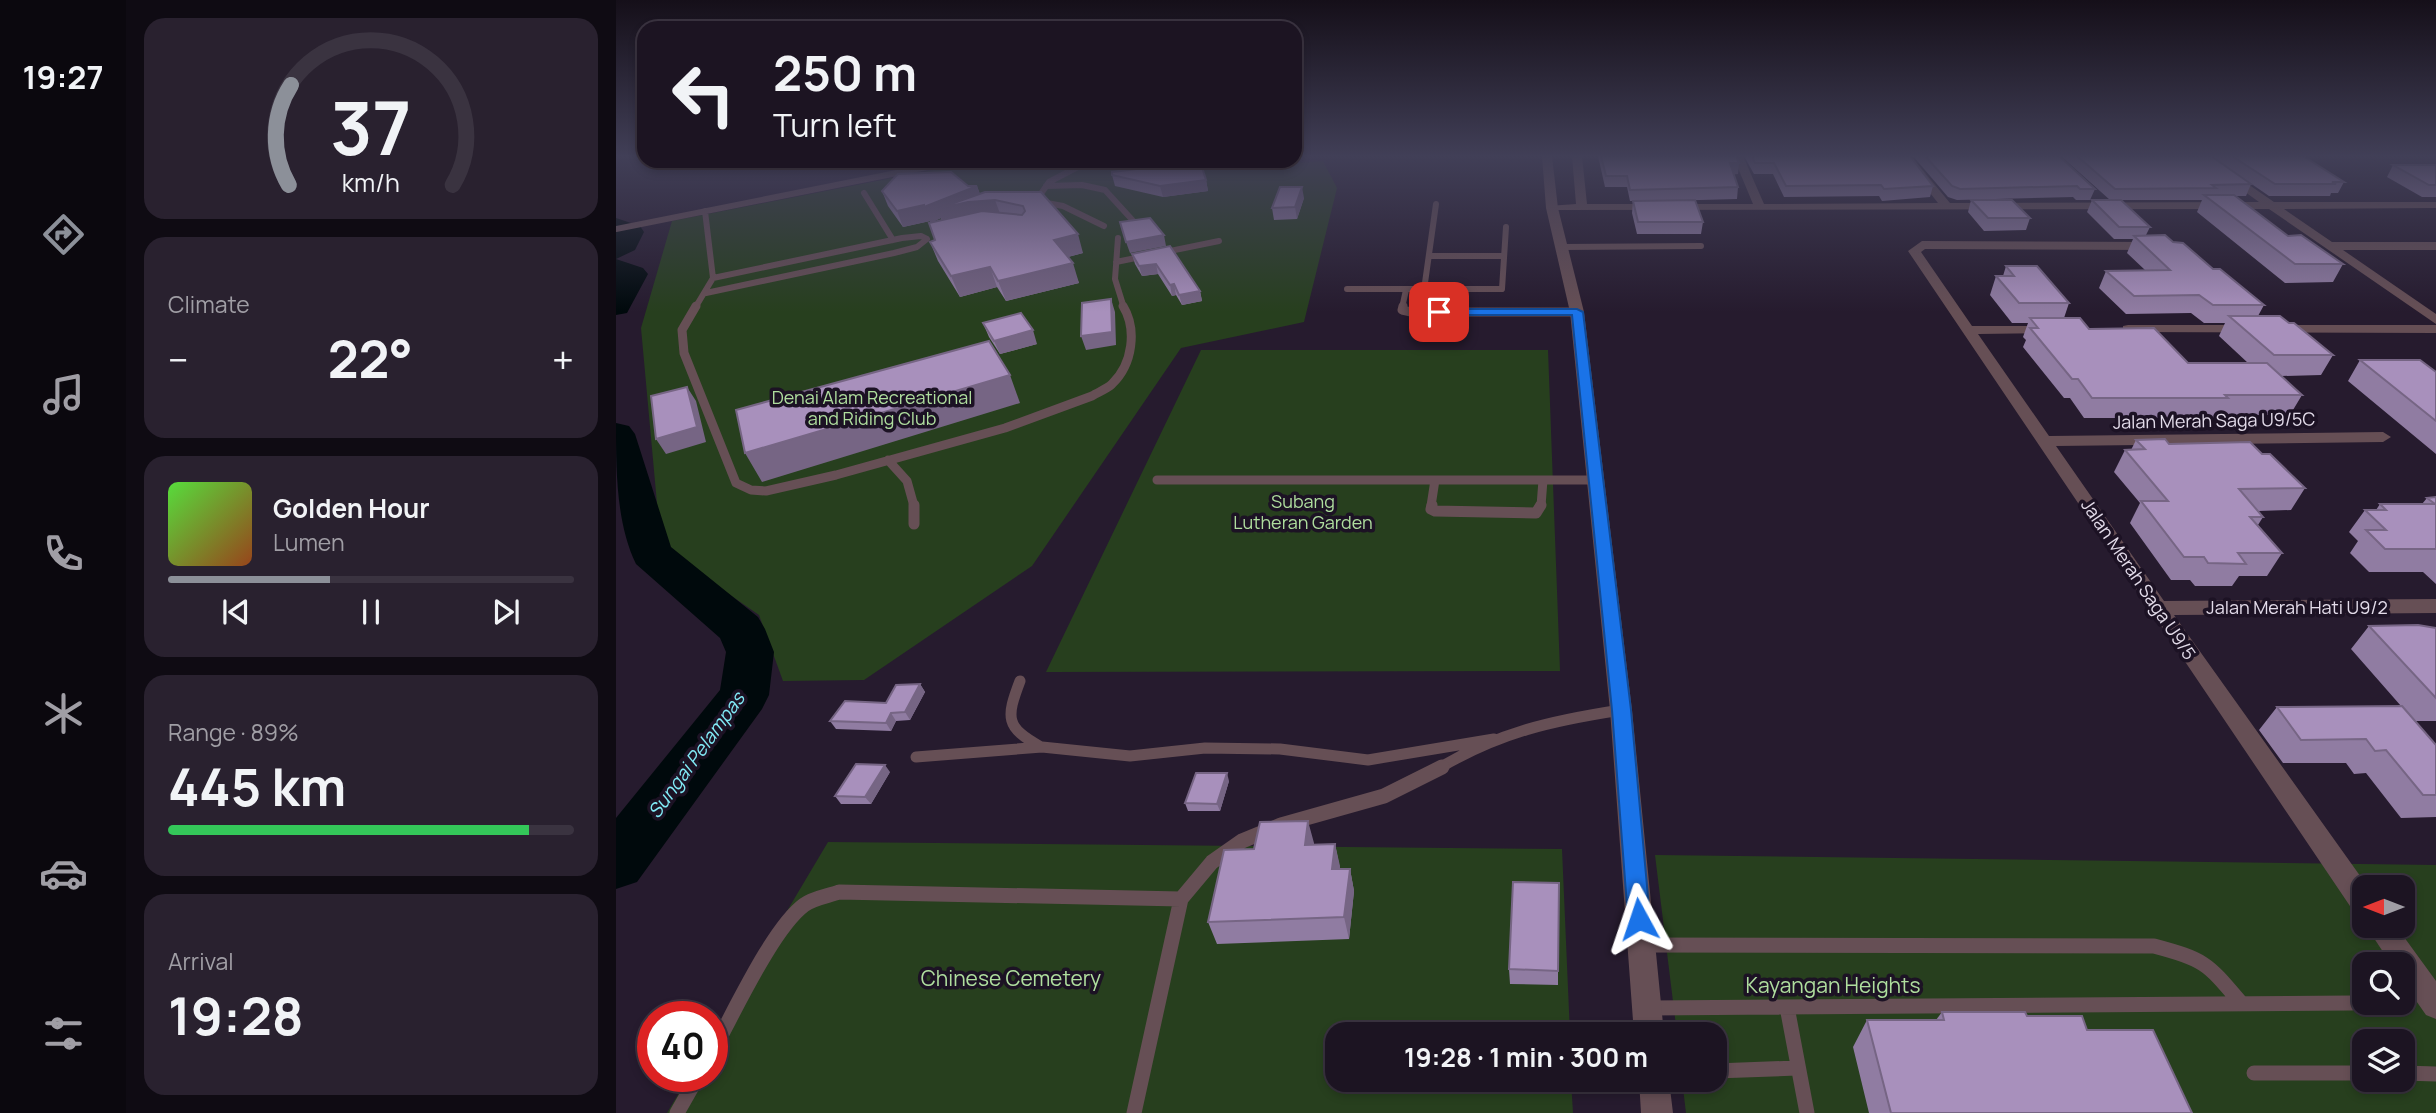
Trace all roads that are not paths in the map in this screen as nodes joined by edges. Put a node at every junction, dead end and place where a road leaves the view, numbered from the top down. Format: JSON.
{"nodes":[{"id":1,"x":720,"y":208,"type":"edge"},
{"id":2,"x":873,"y":208,"type":"edge"},
{"id":3,"x":1069,"y":208,"type":"edge"},
{"id":4,"x":1121,"y":208,"type":"edge"},
{"id":5,"x":1435,"y":208,"type":"edge"},
{"id":6,"x":1552,"y":208,"type":"joint"},
{"id":7,"x":1582,"y":208,"type":"joint"},
{"id":8,"x":1593,"y":208,"type":"edge"},
{"id":9,"x":2275,"y":208,"type":"edge"},
{"id":10,"x":705,"y":211,"type":"junction"},
{"id":11,"x":1136,"y":224,"type":"edge"},
{"id":12,"x":1104,"y":226,"type":"dead end"},
{"id":13,"x":1506,"y":227,"type":"dead end"},
{"id":14,"x":616,"y":229,"type":"edge"},
{"id":15,"x":923,"y":235,"type":"junction"},
{"id":16,"x":941,"y":236,"type":"edge"},
{"id":17,"x":1118,"y":238,"type":"dead end"},
{"id":18,"x":893,"y":240,"type":"junction"},
{"id":19,"x":1219,"y":241,"type":"dead end"},
{"id":20,"x":1701,"y":246,"type":"dead end"},
{"id":21,"x":2155,"y":246,"type":"edge"},
{"id":22,"x":2330,"y":246,"type":"junction"},
{"id":23,"x":2436,"y":246,"type":"edge"},
{"id":24,"x":1562,"y":247,"type":"junction"},
{"id":25,"x":1429,"y":256,"type":"junction"},
{"id":26,"x":1504,"y":256,"type":"junction"},
{"id":27,"x":1116,"y":262,"type":"junction"},
{"id":28,"x":713,"y":278,"type":"junction"},
{"id":29,"x":1347,"y":289,"type":"dead end"},
{"id":30,"x":1406,"y":290,"type":"junction"},
{"id":31,"x":1424,"y":290,"type":"junction"},
{"id":32,"x":706,"y":293,"type":"junction"},
{"id":33,"x":1577,"y":312,"type":"junction"},
{"id":34,"x":2436,"y":320,"type":"edge"},
{"id":35,"x":2065,"y":329,"type":"edge"},
{"id":36,"x":2106,"y":329,"type":"edge"},
{"id":37,"x":2436,"y":329,"type":"edge"},
{"id":38,"x":1969,"y":330,"type":"junction"},
{"id":39,"x":2383,"y":437,"type":"dead end"},
{"id":40,"x":2045,"y":441,"type":"junction"},
{"id":41,"x":888,"y":460,"type":"junction"},
{"id":42,"x":1157,"y":480,"type":"dead end"},
{"id":43,"x":1435,"y":480,"type":"junction"},
{"id":44,"x":1543,"y":480,"type":"junction"},
{"id":45,"x":1595,"y":480,"type":"junction"},
{"id":46,"x":914,"y":524,"type":"dead end"},
{"id":47,"x":2436,"y":606,"type":"edge"},
{"id":48,"x":2158,"y":608,"type":"junction"},
{"id":49,"x":1020,"y":681,"type":"dead end"},
{"id":50,"x":1621,"y":710,"type":"junction"},
{"id":51,"x":1494,"y":739,"type":"junction"},
{"id":52,"x":1042,"y":747,"type":"junction"},
{"id":53,"x":916,"y":757,"type":"dead end"},
{"id":54,"x":2352,"y":886,"type":"edge"},
{"id":55,"x":1181,"y":899,"type":"junction"},
{"id":56,"x":2389,"y":938,"type":"edge"},
{"id":57,"x":1642,"y":945,"type":"junction"},
{"id":58,"x":2241,"y":1003,"type":"junction"},
{"id":59,"x":2352,"y":1003,"type":"dead end"},
{"id":60,"x":2436,"y":1005,"type":"edge"},
{"id":61,"x":1787,"y":1007,"type":"junction"},
{"id":62,"x":1647,"y":1008,"type":"junction"},
{"id":63,"x":1648,"y":1022,"type":"edge"},
{"id":64,"x":728,"y":1024,"type":"edge"},
{"id":65,"x":1797,"y":1068,"type":"junction"},
{"id":66,"x":1727,"y":1070,"type":"edge"},
{"id":67,"x":2254,"y":1073,"type":"dead end"},
{"id":68,"x":2352,"y":1073,"type":"edge"},
{"id":69,"x":2415,"y":1073,"type":"edge"},
{"id":70,"x":2436,"y":1074,"type":"edge"},
{"id":71,"x":689,"y":1092,"type":"edge"},
{"id":72,"x":1655,"y":1092,"type":"edge"},
{"id":73,"x":677,"y":1113,"type":"edge"},
{"id":74,"x":1134,"y":1113,"type":"edge"},
{"id":75,"x":1657,"y":1113,"type":"edge"},
{"id":76,"x":1807,"y":1113,"type":"edge"}],
"edges":[{"from":1,"to":10,"type":"lane"},
{"from":2,"to":18,"type":"lane"},
{"from":3,"to":12,"type":"lane"},
{"from":4,"to":11,"type":"lane"},
{"from":5,"to":25,"type":"lane"},
{"from":6,"to":7,"type":"street"},
{"from":6,"to":24,"type":"street"},
{"from":7,"to":8,"type":"street"},
{"from":9,"to":22,"type":"street"},
{"from":10,"to":14,"type":"lane"},
{"from":10,"to":28,"type":"lane"},
{"from":13,"to":26,"type":"lane"},
{"from":15,"to":16,"type":"lane"},
{"from":15,"to":18,"type":"lane"},
{"from":15,"to":32,"type":"lane"},
{"from":17,"to":27,"type":"lane"},
{"from":18,"to":28,"type":"lane"},
{"from":19,"to":27,"type":"lane"},
{"from":20,"to":24,"type":"lane"},
{"from":21,"to":38,"type":"street","name":"Jalan Merah Saga U9/5"},
{"from":22,"to":23,"type":"street"},
{"from":22,"to":34,"type":"street"},
{"from":24,"to":33,"type":"street"},
{"from":25,"to":26,"type":"lane"},
{"from":25,"to":31,"type":"lane"},
{"from":26,"to":31,"type":"lane"},
{"from":27,"to":41,"type":"lane"},
{"from":28,"to":32,"type":"lane"},
{"from":29,"to":30,"type":"lane"},
{"from":30,"to":31,"type":"lane"},
{"from":30,"to":33,"type":"lane"},
{"from":32,"to":41,"type":"lane"},
{"from":33,"to":45,"type":"street"},
{"from":35,"to":38,"type":"street"},
{"from":36,"to":37,"type":"street"},
{"from":38,"to":40,"type":"street","name":"Jalan Merah Saga U9/5"},
{"from":39,"to":40,"type":"street","name":"Jalan Merah Saga U9/5C"},
{"from":40,"to":48,"type":"street","name":"Jalan Merah Saga U9/5"},
{"from":41,"to":46,"type":"lane"},
{"from":42,"to":43,"type":"lane"},
{"from":43,"to":44,"type":"lane"},
{"from":43,"to":44,"type":"lane"},
{"from":44,"to":45,"type":"lane"},
{"from":45,"to":50,"type":"street"},
{"from":47,"to":48,"type":"street","name":"Jalan Merah Hati U9/2"},
{"from":48,"to":54,"type":"street","name":"Jalan Merah Saga U9/5"},
{"from":49,"to":52,"type":"lane"},
{"from":50,"to":51,"type":"lane"},
{"from":50,"to":57,"type":"street"},
{"from":51,"to":52,"type":"lane"},
{"from":51,"to":55,"type":"lane"},
{"from":52,"to":53,"type":"lane"},
{"from":55,"to":64,"type":"lane"},
{"from":55,"to":74,"type":"lane"},
{"from":56,"to":60,"type":"street"},
{"from":57,"to":58,"type":"lane"},
{"from":57,"to":62,"type":"street"},
{"from":58,"to":59,"type":"lane"},
{"from":58,"to":61,"type":"lane"},
{"from":61,"to":62,"type":"lane"},
{"from":61,"to":65,"type":"lane"},
{"from":62,"to":63,"type":"street"},
{"from":65,"to":66,"type":"lane"},
{"from":65,"to":76,"type":"lane"},
{"from":67,"to":68,"type":"lane"},
{"from":69,"to":70,"type":"lane"},
{"from":71,"to":73,"type":"lane"},
{"from":72,"to":75,"type":"street"}]}
